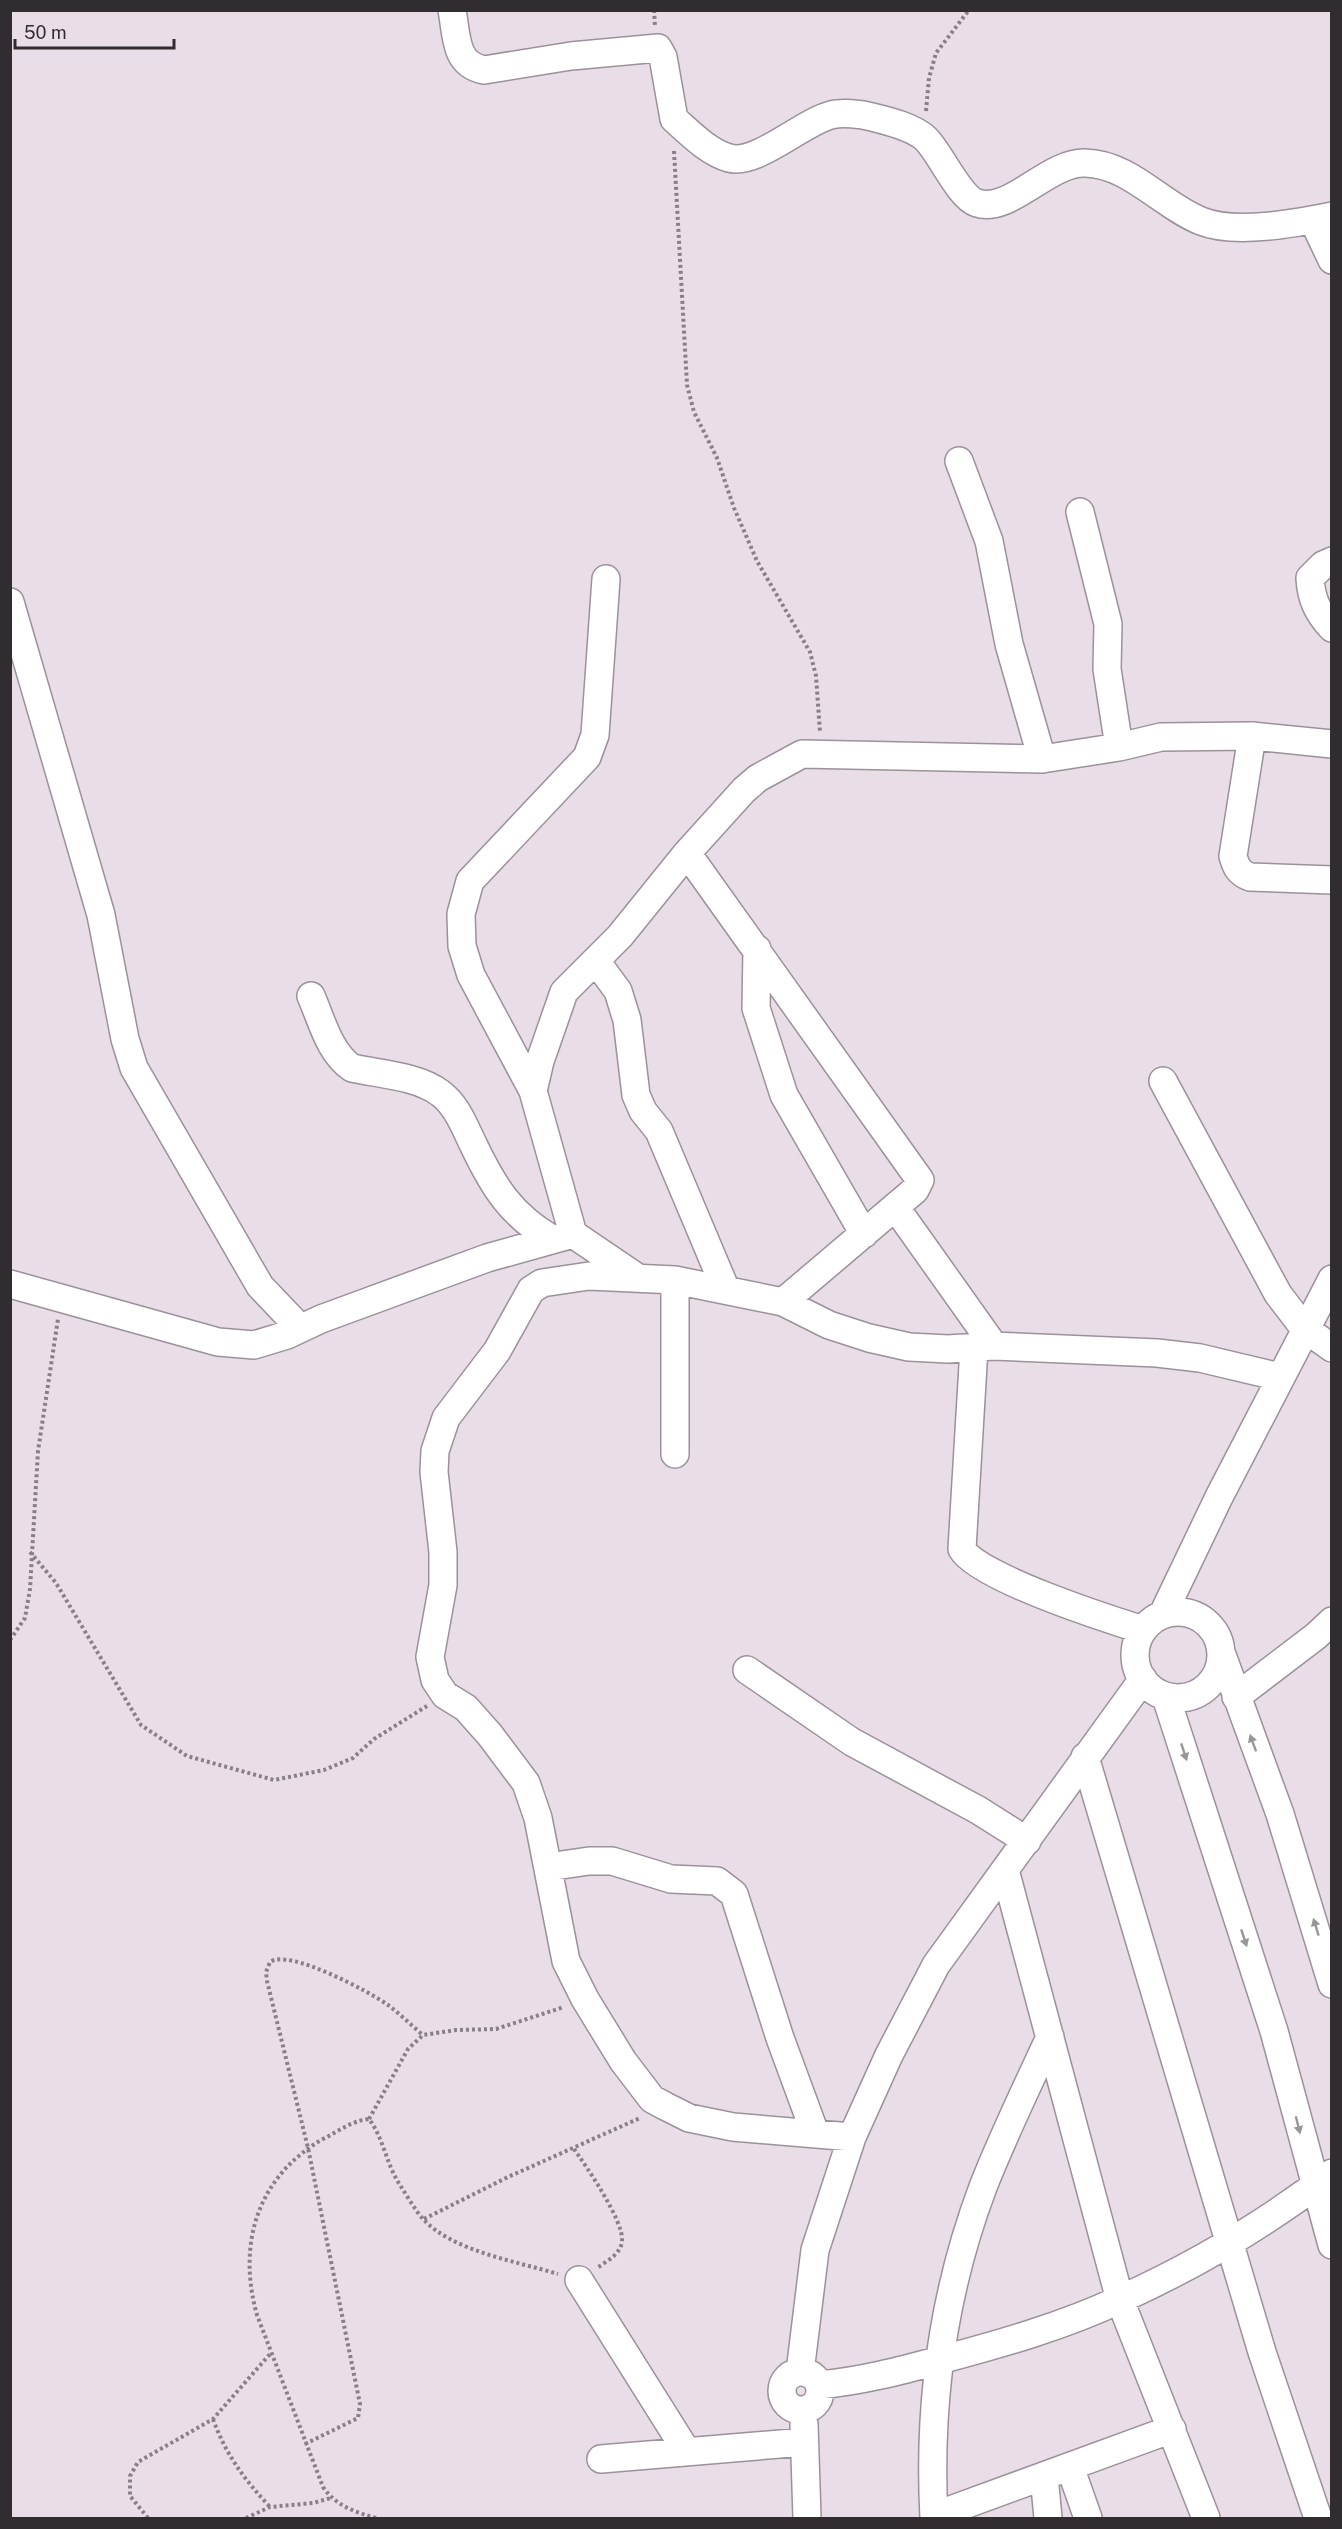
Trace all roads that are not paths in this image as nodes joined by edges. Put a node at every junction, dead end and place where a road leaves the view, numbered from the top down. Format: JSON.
{"nodes":[{"id":1,"x":452,"y":10,"type":"edge"},
{"id":2,"x":1322,"y":218,"type":"edge"},
{"id":3,"x":1332,"y":260,"type":"edge"},
{"id":4,"x":959,"y":461,"type":"dead end"},
{"id":5,"x":1080,"y":512,"type":"dead end"},
{"id":6,"x":1332,"y":561,"type":"edge"},
{"id":7,"x":606,"y":579,"type":"dead end"},
{"id":8,"x":10,"y":602,"type":"edge"},
{"id":9,"x":1332,"y":628,"type":"edge"},
{"id":10,"x":1252,"y":736,"type":"junction"},
{"id":11,"x":1332,"y":744,"type":"edge"},
{"id":12,"x":1119,"y":747,"type":"junction"},
{"id":13,"x":1042,"y":759,"type":"junction"},
{"id":14,"x":687,"y":853,"type":"junction"},
{"id":15,"x":1332,"y":880,"type":"edge"},
{"id":16,"x":757,"y":949,"type":"junction"},
{"id":17,"x":596,"y":961,"type":"junction"},
{"id":18,"x":311,"y":996,"type":"dead end"},
{"id":19,"x":1163,"y":1081,"type":"dead end"},
{"id":20,"x":533,"y":1091,"type":"junction"},
{"id":21,"x":896,"y":1208,"type":"junction"},
{"id":22,"x":864,"y":1234,"type":"junction"},
{"id":23,"x":562,"y":1237,"type":"junction"},
{"id":24,"x":635,"y":1276,"type":"junction"},
{"id":25,"x":1332,"y":1279,"type":"edge"},
{"id":26,"x":675,"y":1280,"type":"junction"},
{"id":27,"x":10,"y":1284,"type":"edge"},
{"id":28,"x":726,"y":1290,"type":"junction"},
{"id":29,"x":783,"y":1302,"type":"junction"},
{"id":30,"x":300,"y":1328,"type":"junction"},
{"id":31,"x":1304,"y":1328,"type":"junction"},
{"id":32,"x":984,"y":1347,"type":"junction"},
{"id":33,"x":1332,"y":1348,"type":"edge"},
{"id":34,"x":1280,"y":1377,"type":"junction"},
{"id":35,"x":675,"y":1454,"type":"dead end"},
{"id":36,"x":1332,"y":1621,"type":"edge"},
{"id":37,"x":1153,"y":1622,"type":"junction"},
{"id":38,"x":1222,"y":1655,"type":"junction"},
{"id":39,"x":747,"y":1670,"type":"dead end"},
{"id":40,"x":1143,"y":1680,"type":"junction"},
{"id":41,"x":1166,"y":1696,"type":"junction"},
{"id":42,"x":1236,"y":1697,"type":"junction"},
{"id":43,"x":1085,"y":1757,"type":"junction"},
{"id":44,"x":1027,"y":1841,"type":"junction"},
{"id":45,"x":548,"y":1867,"type":"junction"},
{"id":46,"x":1005,"y":1870,"type":"junction"},
{"id":47,"x":1332,"y":1984,"type":"edge"},
{"id":48,"x":1050,"y":2037,"type":"junction"},
{"id":49,"x":815,"y":2133,"type":"junction"},
{"id":50,"x":852,"y":2137,"type":"junction"},
{"id":51,"x":1323,"y":2180,"type":"edge"},
{"id":52,"x":1229,"y":2242,"type":"junction"},
{"id":53,"x":1332,"y":2245,"type":"edge"},
{"id":54,"x":579,"y":2280,"type":"road end"},
{"id":55,"x":1120,"y":2300,"type":"junction"},
{"id":56,"x":938,"y":2360,"type":"junction"},
{"id":57,"x":810,"y":2378,"type":"junction"},
{"id":58,"x":1172,"y":2429,"type":"junction"},
{"id":59,"x":804,"y":2442,"type":"junction"},
{"id":60,"x":687,"y":2452,"type":"junction"},
{"id":61,"x":601,"y":2459,"type":"dead end"},
{"id":62,"x":1070,"y":2466,"type":"junction"},
{"id":63,"x":1044,"y":2476,"type":"junction"},
{"id":64,"x":934,"y":2517,"type":"edge"},
{"id":65,"x":807,"y":2518,"type":"edge"},
{"id":66,"x":1048,"y":2518,"type":"edge"},
{"id":67,"x":1088,"y":2518,"type":"edge"},
{"id":68,"x":1206,"y":2518,"type":"edge"},
{"id":69,"x":1318,"y":2518,"type":"edge"}],
"edges":[{"from":1,"to":2,"type":"street"},
{"from":2,"to":3,"type":"street"},
{"from":4,"to":13,"type":"street"},
{"from":5,"to":12,"type":"street"},
{"from":6,"to":9,"type":"street"},
{"from":7,"to":20,"type":"street"},
{"from":8,"to":30,"type":"street"},
{"from":10,"to":11,"type":"street"},
{"from":10,"to":12,"type":"street"},
{"from":10,"to":15,"type":"street"},
{"from":12,"to":13,"type":"street"},
{"from":13,"to":14,"type":"street"},
{"from":14,"to":16,"type":"street"},
{"from":14,"to":17,"type":"street"},
{"from":16,"to":21,"type":"street"},
{"from":16,"to":22,"type":"street"},
{"from":17,"to":20,"type":"street"},
{"from":17,"to":28,"type":"street"},
{"from":18,"to":23,"type":"street"},
{"from":19,"to":31,"type":"street"},
{"from":20,"to":23,"type":"street"},
{"from":21,"to":22,"type":"street"},
{"from":21,"to":32,"type":"street"},
{"from":22,"to":29,"type":"street"},
{"from":23,"to":24,"type":"street"},
{"from":23,"to":30,"type":"street"},
{"from":24,"to":26,"type":"street"},
{"from":24,"to":45,"type":"street"},
{"from":25,"to":31,"type":"street"},
{"from":26,"to":28,"type":"street"},
{"from":26,"to":35,"type":"street"},
{"from":27,"to":30,"type":"street"},
{"from":28,"to":29,"type":"street"},
{"from":29,"to":32,"type":"street"},
{"from":31,"to":33,"type":"street"},
{"from":31,"to":34,"type":"street"},
{"from":32,"to":34,"type":"street"},
{"from":32,"to":37,"type":"street"},
{"from":34,"to":37,"type":"street"},
{"from":36,"to":42,"type":"street"},
{"from":37,"to":38,"type":"street"},
{"from":37,"to":40,"type":"street"},
{"from":38,"to":41,"type":"street"},
{"from":38,"to":42,"type":"street"},
{"from":39,"to":44,"type":"street"},
{"from":40,"to":41,"type":"street"},
{"from":40,"to":43,"type":"street"},
{"from":41,"to":51,"type":"street","one_way":true},
{"from":47,"to":42,"type":"street","one_way":true},
{"from":43,"to":44,"type":"street"},
{"from":43,"to":52,"type":"street"},
{"from":44,"to":46,"type":"street"},
{"from":45,"to":49,"type":"street"},
{"from":45,"to":49,"type":"street"},
{"from":46,"to":48,"type":"street"},
{"from":46,"to":50,"type":"street"},
{"from":48,"to":55,"type":"street"},
{"from":48,"to":56,"type":"street"},
{"from":49,"to":50,"type":"street"},
{"from":50,"to":57,"type":"street"},
{"from":51,"to":52,"type":"street"},
{"from":51,"to":53,"type":"street"},
{"from":52,"to":55,"type":"street"},
{"from":52,"to":69,"type":"street"},
{"from":54,"to":60,"type":"street"},
{"from":55,"to":56,"type":"street"},
{"from":55,"to":58,"type":"street"},
{"from":56,"to":57,"type":"street"},
{"from":56,"to":64,"type":"street"},
{"from":57,"to":59,"type":"street"},
{"from":58,"to":62,"type":"street"},
{"from":58,"to":68,"type":"street"},
{"from":59,"to":60,"type":"street"},
{"from":59,"to":65,"type":"street"},
{"from":60,"to":61,"type":"street"},
{"from":62,"to":63,"type":"street"},
{"from":62,"to":67,"type":"street"},
{"from":63,"to":64,"type":"street"},
{"from":63,"to":66,"type":"street"}]}
